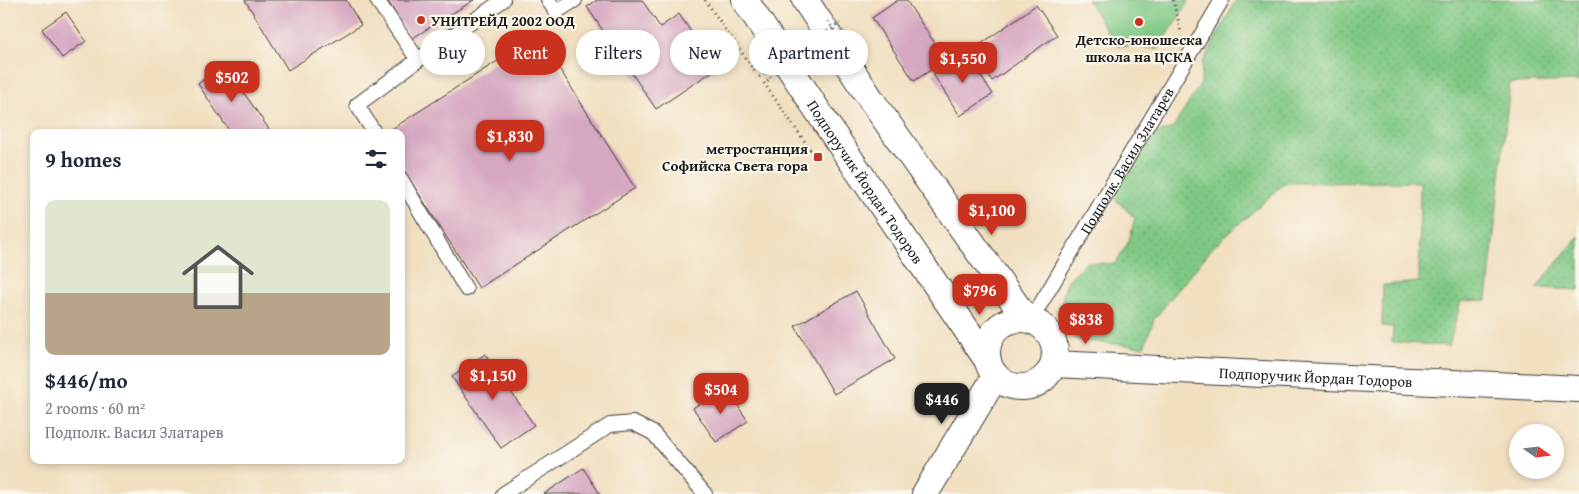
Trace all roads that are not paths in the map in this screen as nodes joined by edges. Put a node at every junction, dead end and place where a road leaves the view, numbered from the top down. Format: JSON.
{"nodes":[{"id":1,"x":377,"y":0,"type":"edge"},
{"id":2,"x":503,"y":0,"type":"edge"},
{"id":3,"x":548,"y":0,"type":"edge"},
{"id":4,"x":575,"y":0,"type":"edge"},
{"id":5,"x":745,"y":0,"type":"edge"},
{"id":6,"x":805,"y":0,"type":"edge"},
{"id":7,"x":1222,"y":0,"type":"edge"},
{"id":8,"x":418,"y":60,"type":"junction"},
{"id":9,"x":372,"y":129,"type":"edge"},
{"id":10,"x":405,"y":186,"type":"edge"},
{"id":11,"x":466,"y":289,"type":"dead end"},
{"id":12,"x":1029,"y":320,"type":"junction"},
{"id":13,"x":1054,"y":364,"type":"junction"},
{"id":14,"x":992,"y":369,"type":"junction"},
{"id":15,"x":1579,"y":389,"type":"edge"},
{"id":16,"x":503,"y":494,"type":"edge"},
{"id":17,"x":706,"y":494,"type":"edge"},
{"id":18,"x":925,"y":494,"type":"edge"}],
"edges":[{"from":1,"to":8,"type":"lane"},
{"from":2,"to":8,"type":"lane"},
{"from":3,"to":4,"type":"lane"},
{"from":5,"to":14,"type":"street","name":"Подпоручик Йордан Тодоров"},
{"from":6,"to":12,"type":"street"},
{"from":7,"to":12,"type":"lane","name":"Подполк. Васил Златарев"},
{"from":8,"to":9,"type":"lane"},
{"from":10,"to":11,"type":"lane"},
{"from":12,"to":13,"type":"street"},
{"from":12,"to":14,"type":"street"},
{"from":13,"to":14,"type":"street"},
{"from":13,"to":15,"type":"street","name":"Подпоручик Йордан Тодоров"},
{"from":14,"to":18,"type":"street"},
{"from":16,"to":17,"type":"lane"}]}
